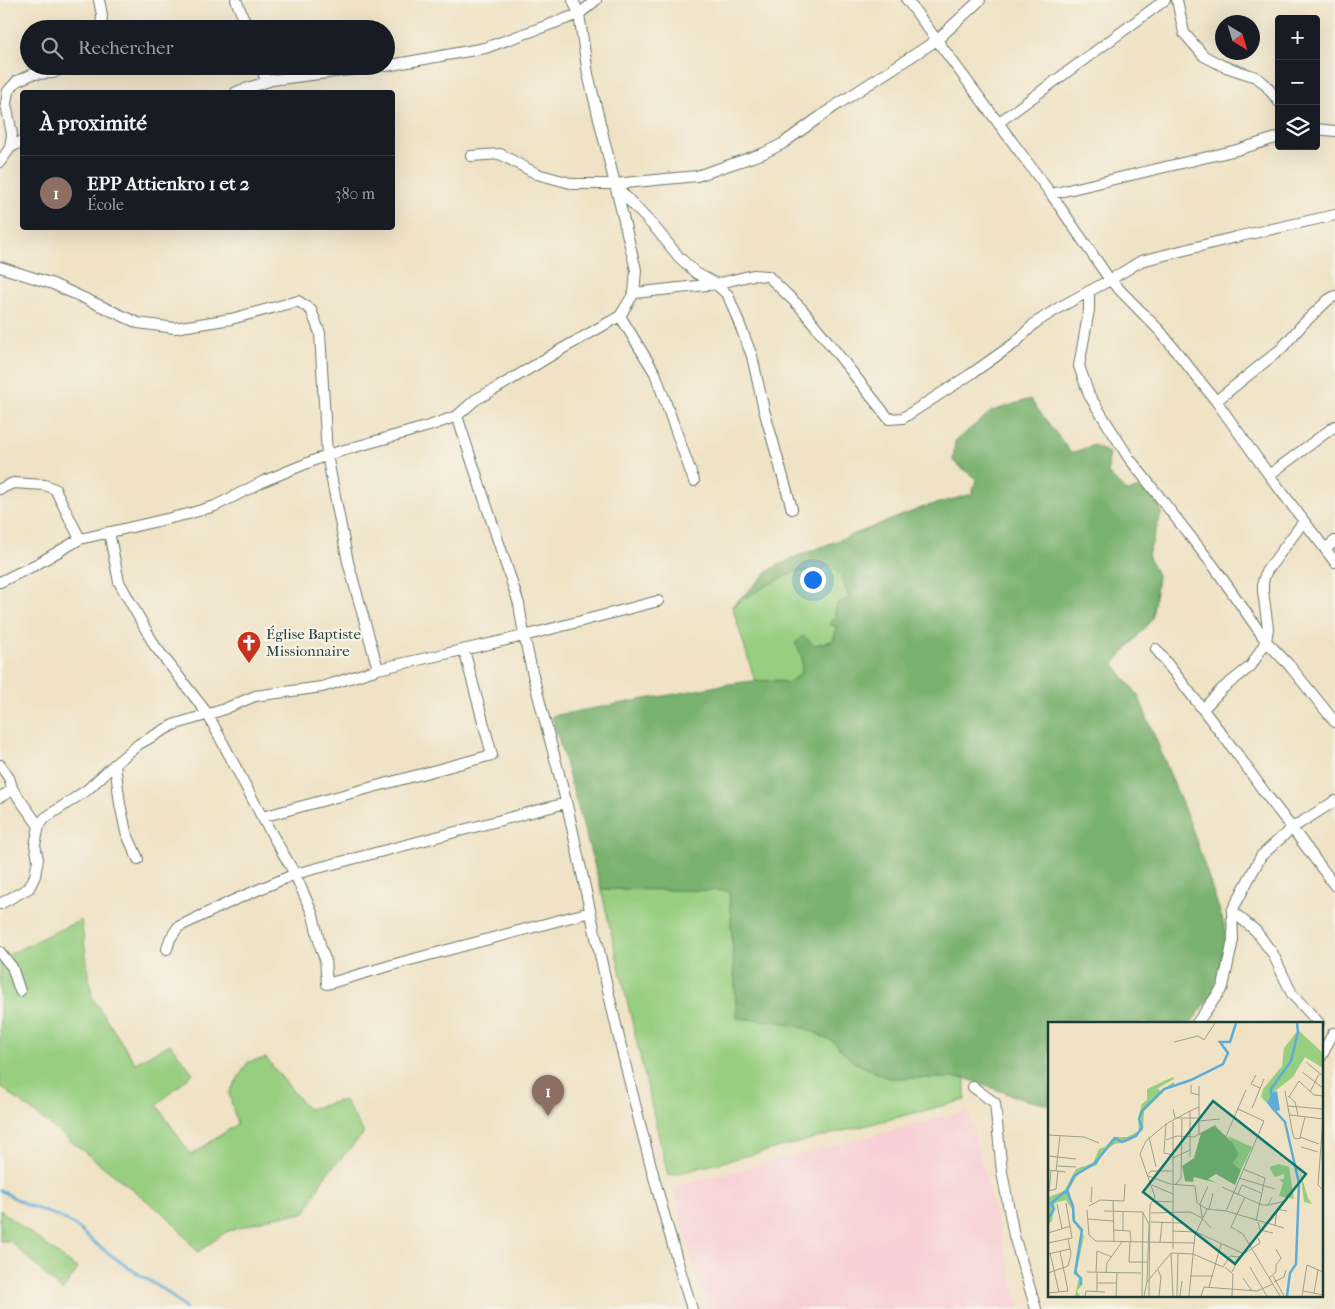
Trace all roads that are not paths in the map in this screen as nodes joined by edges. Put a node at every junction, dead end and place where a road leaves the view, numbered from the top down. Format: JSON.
{"nodes":[{"id":1,"x":99,"y":0,"type":"edge"},
{"id":2,"x":236,"y":0,"type":"edge"},
{"id":3,"x":573,"y":0,"type":"edge"},
{"id":4,"x":596,"y":0,"type":"edge"},
{"id":5,"x":907,"y":0,"type":"edge"},
{"id":6,"x":980,"y":0,"type":"edge"},
{"id":7,"x":1165,"y":0,"type":"edge"},
{"id":8,"x":1177,"y":0,"type":"edge"},
{"id":9,"x":579,"y":14,"type":"junction"},
{"id":10,"x":101,"y":20,"type":"edge"},
{"id":11,"x":244,"y":20,"type":"edge"},
{"id":12,"x":937,"y":40,"type":"junction"},
{"id":13,"x":395,"y":64,"type":"edge"},
{"id":14,"x":31,"y":75,"type":"edge"},
{"id":15,"x":264,"y":75,"type":"edge"},
{"id":16,"x":312,"y":75,"type":"edge"},
{"id":17,"x":266,"y":81,"type":"junction"},
{"id":18,"x":241,"y":90,"type":"edge"},
{"id":19,"x":1275,"y":97,"type":"edge"},
{"id":20,"x":3,"y":100,"type":"edge"},
{"id":21,"x":998,"y":124,"type":"junction"},
{"id":22,"x":1320,"y":129,"type":"edge"},
{"id":23,"x":1335,"y":131,"type":"edge"},
{"id":24,"x":1275,"y":138,"type":"edge"},
{"id":25,"x":20,"y":141,"type":"edge"},
{"id":26,"x":10,"y":148,"type":"junction"},
{"id":27,"x":470,"y":156,"type":"dead end"},
{"id":28,"x":0,"y":162,"type":"edge"},
{"id":29,"x":614,"y":184,"type":"junction"},
{"id":30,"x":1051,"y":194,"type":"junction"},
{"id":31,"x":1335,"y":215,"type":"edge"},
{"id":32,"x":0,"y":267,"type":"edge"},
{"id":33,"x":1110,"y":280,"type":"junction"},
{"id":34,"x":716,"y":284,"type":"junction"},
{"id":35,"x":1089,"y":291,"type":"junction"},
{"id":36,"x":634,"y":294,"type":"junction"},
{"id":37,"x":1335,"y":296,"type":"edge"},
{"id":38,"x":620,"y":316,"type":"junction"},
{"id":39,"x":1216,"y":401,"type":"junction"},
{"id":40,"x":458,"y":416,"type":"junction"},
{"id":41,"x":1335,"y":426,"type":"edge"},
{"id":42,"x":327,"y":455,"type":"junction"},
{"id":43,"x":1269,"y":475,"type":"junction"},
{"id":44,"x":694,"y":482,"type":"dead end"},
{"id":45,"x":0,"y":489,"type":"edge"},
{"id":46,"x":792,"y":509,"type":"dead end"},
{"id":47,"x":1304,"y":521,"type":"junction"},
{"id":48,"x":109,"y":532,"type":"junction"},
{"id":49,"x":80,"y":539,"type":"junction"},
{"id":50,"x":1335,"y":542,"type":"edge"},
{"id":51,"x":1325,"y":549,"type":"junction"},
{"id":52,"x":1335,"y":562,"type":"edge"},
{"id":53,"x":0,"y":582,"type":"edge"},
{"id":54,"x":658,"y":601,"type":"dead end"},
{"id":55,"x":524,"y":636,"type":"junction"},
{"id":56,"x":1266,"y":641,"type":"junction"},
{"id":57,"x":1156,"y":649,"type":"dead end"},
{"id":58,"x":464,"y":650,"type":"junction"},
{"id":59,"x":378,"y":669,"type":"junction"},
{"id":60,"x":1204,"y":709,"type":"junction"},
{"id":61,"x":207,"y":713,"type":"junction"},
{"id":62,"x":1335,"y":722,"type":"edge"},
{"id":63,"x":115,"y":764,"type":"junction"},
{"id":64,"x":0,"y":765,"type":"edge"},
{"id":65,"x":13,"y":790,"type":"junction"},
{"id":66,"x":0,"y":797,"type":"edge"},
{"id":67,"x":1335,"y":801,"type":"edge"},
{"id":68,"x":566,"y":803,"type":"junction"},
{"id":69,"x":262,"y":818,"type":"junction"},
{"id":70,"x":39,"y":826,"type":"junction"},
{"id":71,"x":1292,"y":828,"type":"junction"},
{"id":72,"x":138,"y":859,"type":"dead end"},
{"id":73,"x":295,"y":874,"type":"junction"},
{"id":74,"x":1335,"y":886,"type":"edge"},
{"id":75,"x":0,"y":904,"type":"edge"},
{"id":76,"x":1232,"y":911,"type":"junction"},
{"id":77,"x":590,"y":912,"type":"junction"},
{"id":78,"x":167,"y":949,"type":"dead end"},
{"id":79,"x":0,"y":952,"type":"edge"},
{"id":80,"x":20,"y":991,"type":"dead end"},
{"id":81,"x":1198,"y":1022,"type":"edge"},
{"id":82,"x":1318,"y":1022,"type":"edge"},
{"id":83,"x":1322,"y":1025,"type":"edge"},
{"id":84,"x":1334,"y":1034,"type":"edge"},
{"id":85,"x":1322,"y":1055,"type":"edge"},
{"id":86,"x":973,"y":1087,"type":"dead end"},
{"id":87,"x":692,"y":1309,"type":"edge"},
{"id":88,"x":1036,"y":1309,"type":"edge"}],
"edges":[{"from":1,"to":10,"type":"street"},
{"from":2,"to":11,"type":"street"},
{"from":3,"to":9,"type":"street"},
{"from":4,"to":9,"type":"street"},
{"from":5,"to":12,"type":"street"},
{"from":6,"to":12,"type":"street"},
{"from":7,"to":21,"type":"street"},
{"from":8,"to":19,"type":"street"},
{"from":9,"to":13,"type":"street"},
{"from":9,"to":29,"type":"street"},
{"from":12,"to":21,"type":"street"},
{"from":12,"to":29,"type":"street"},
{"from":14,"to":20,"type":"street"},
{"from":15,"to":17,"type":"street"},
{"from":16,"to":17,"type":"street"},
{"from":17,"to":18,"type":"street"},
{"from":20,"to":26,"type":"street"},
{"from":21,"to":30,"type":"street"},
{"from":22,"to":23,"type":"street"},
{"from":24,"to":30,"type":"street"},
{"from":25,"to":26,"type":"street"},
{"from":26,"to":28,"type":"street"},
{"from":27,"to":29,"type":"street"},
{"from":29,"to":34,"type":"street"},
{"from":29,"to":36,"type":"street"},
{"from":30,"to":33,"type":"street"},
{"from":31,"to":33,"type":"street"},
{"from":32,"to":42,"type":"street"},
{"from":33,"to":35,"type":"street"},
{"from":33,"to":39,"type":"street"},
{"from":34,"to":35,"type":"street"},
{"from":34,"to":36,"type":"street"},
{"from":34,"to":46,"type":"street"},
{"from":35,"to":56,"type":"street"},
{"from":36,"to":38,"type":"street"},
{"from":37,"to":39,"type":"street"},
{"from":38,"to":40,"type":"street"},
{"from":38,"to":44,"type":"street"},
{"from":39,"to":43,"type":"street"},
{"from":40,"to":42,"type":"street"},
{"from":40,"to":55,"type":"street"},
{"from":41,"to":43,"type":"street"},
{"from":42,"to":48,"type":"street"},
{"from":42,"to":59,"type":"street"},
{"from":43,"to":47,"type":"street"},
{"from":45,"to":49,"type":"street"},
{"from":47,"to":51,"type":"street"},
{"from":47,"to":56,"type":"street"},
{"from":48,"to":49,"type":"street"},
{"from":48,"to":61,"type":"street"},
{"from":49,"to":53,"type":"street"},
{"from":50,"to":51,"type":"street"},
{"from":51,"to":52,"type":"street"},
{"from":54,"to":55,"type":"street"},
{"from":55,"to":58,"type":"street"},
{"from":55,"to":68,"type":"street"},
{"from":56,"to":60,"type":"street"},
{"from":56,"to":62,"type":"street"},
{"from":57,"to":60,"type":"street"},
{"from":58,"to":59,"type":"street"},
{"from":58,"to":69,"type":"street"},
{"from":59,"to":61,"type":"street"},
{"from":60,"to":71,"type":"street"},
{"from":61,"to":63,"type":"street"},
{"from":61,"to":69,"type":"street"},
{"from":63,"to":70,"type":"street"},
{"from":63,"to":72,"type":"street"},
{"from":64,"to":65,"type":"street"},
{"from":65,"to":66,"type":"street"},
{"from":65,"to":70,"type":"street"},
{"from":67,"to":71,"type":"street"},
{"from":68,"to":73,"type":"street"},
{"from":68,"to":77,"type":"street"},
{"from":69,"to":73,"type":"street"},
{"from":70,"to":75,"type":"street"},
{"from":71,"to":74,"type":"street"},
{"from":71,"to":76,"type":"street"},
{"from":73,"to":77,"type":"street"},
{"from":73,"to":78,"type":"street"},
{"from":76,"to":81,"type":"street"},
{"from":76,"to":82,"type":"street"},
{"from":77,"to":87,"type":"street"},
{"from":79,"to":80,"type":"street"},
{"from":83,"to":84,"type":"street"},
{"from":84,"to":85,"type":"street"},
{"from":86,"to":88,"type":"street"}]}
